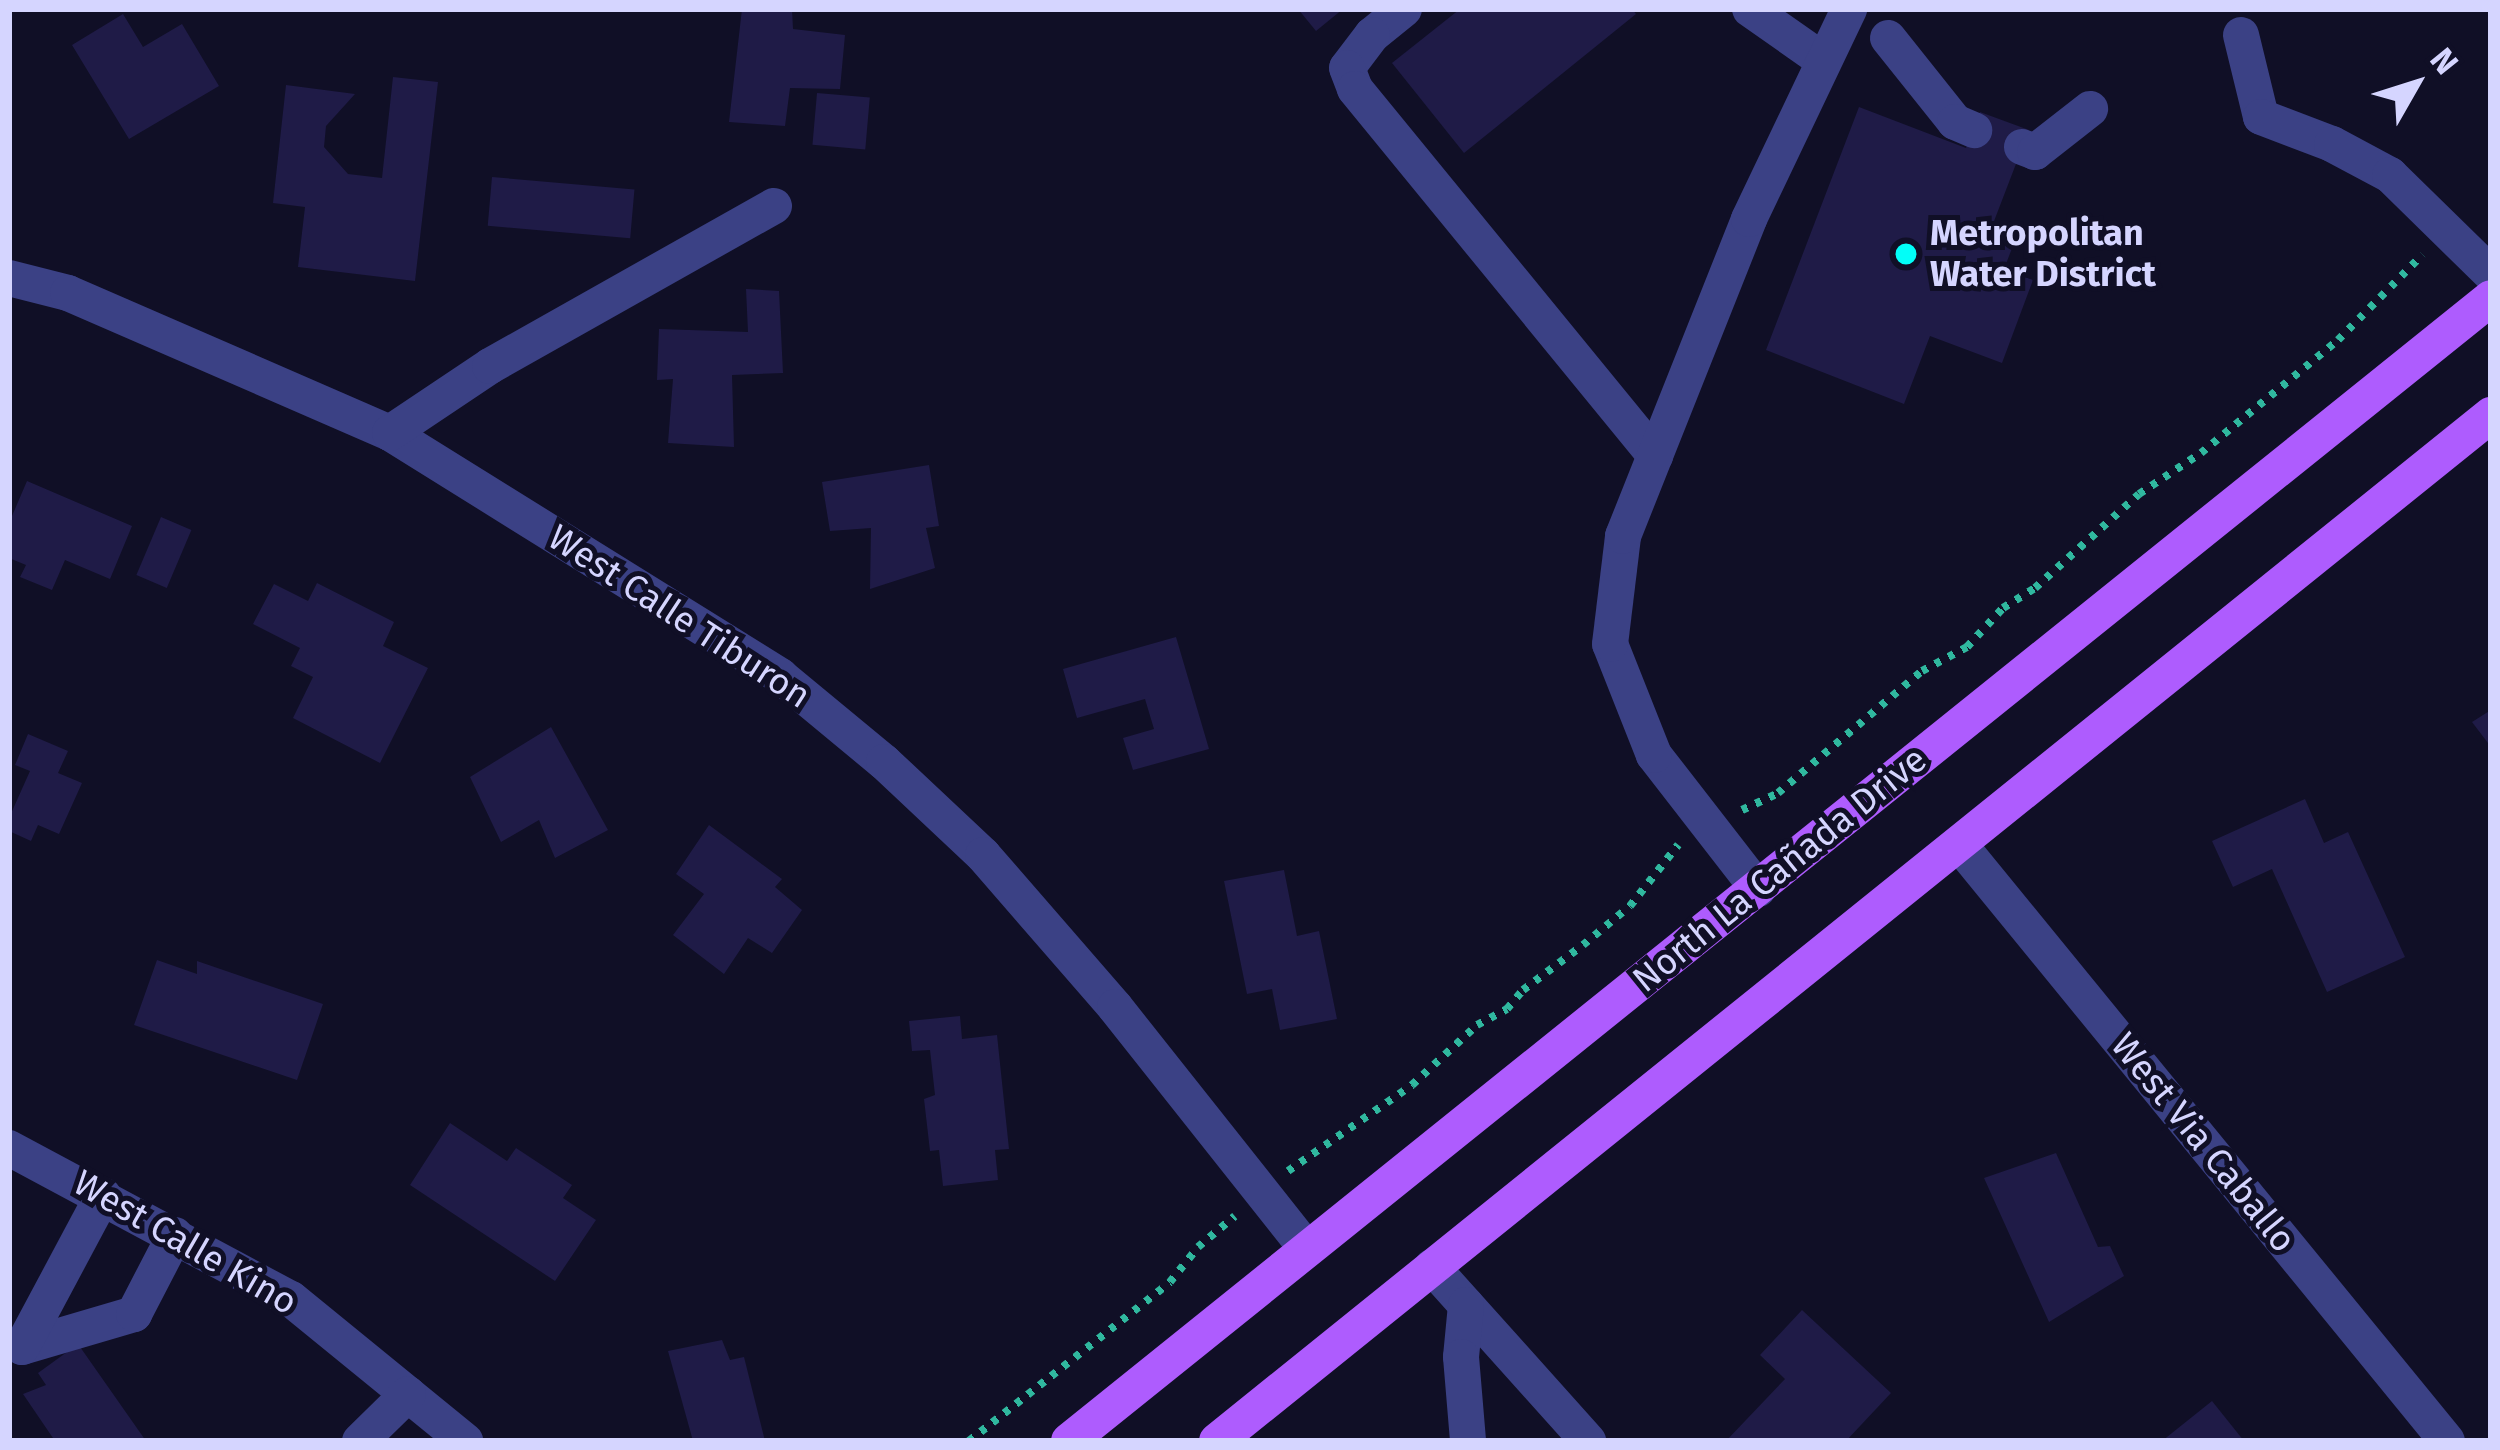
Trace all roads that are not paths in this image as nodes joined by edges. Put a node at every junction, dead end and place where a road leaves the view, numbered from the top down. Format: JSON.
{"nodes":[{"id":1,"x":1404,"y":9,"type":"edge"},
{"id":2,"x":1750,"y":9,"type":"edge"},
{"id":3,"x":1849,"y":9,"type":"edge"},
{"id":4,"x":2241,"y":35,"type":"dead end"},
{"id":5,"x":1888,"y":38,"type":"dead end"},
{"id":6,"x":1824,"y":61,"type":"junction"},
{"id":7,"x":2090,"y":109,"type":"dead end"},
{"id":8,"x":1974,"y":130,"type":"dead end"},
{"id":9,"x":2022,"y":147,"type":"dead end"},
{"id":10,"x":774,"y":206,"type":"dead end"},
{"id":11,"x":2491,"y":274,"type":"edge"},
{"id":12,"x":9,"y":278,"type":"edge"},
{"id":13,"x":2491,"y":298,"type":"edge"},
{"id":14,"x":2491,"y":415,"type":"edge"},
{"id":15,"x":390,"y":433,"type":"junction"},
{"id":16,"x":1655,"y":456,"type":"junction"},
{"id":17,"x":1959,"y":844,"type":"junction"},
{"id":18,"x":1758,"y":889,"type":"junction"},
{"id":19,"x":9,"y":1148,"type":"edge"},
{"id":20,"x":103,"y":1195,"type":"junction"},
{"id":21,"x":176,"y":1235,"type":"junction"},
{"id":22,"x":1307,"y":1249,"type":"junction"},
{"id":23,"x":1432,"y":1267,"type":"junction"},
{"id":24,"x":1466,"y":1305,"type":"junction"},
{"id":25,"x":408,"y":1394,"type":"junction"},
{"id":26,"x":360,"y":1441,"type":"edge"},
{"id":27,"x":465,"y":1441,"type":"edge"},
{"id":28,"x":1069,"y":1441,"type":"edge"},
{"id":29,"x":1217,"y":1441,"type":"edge"},
{"id":30,"x":1468,"y":1441,"type":"edge"},
{"id":31,"x":1588,"y":1441,"type":"edge"},
{"id":32,"x":2447,"y":1441,"type":"edge"}],
"edges":[{"from":1,"to":16,"type":"street"},
{"from":2,"to":6,"type":"street"},
{"from":3,"to":6,"type":"street"},
{"from":4,"to":11,"type":"street"},
{"from":5,"to":8,"type":"street"},
{"from":6,"to":16,"type":"street"},
{"from":7,"to":9,"type":"street"},
{"from":10,"to":15,"type":"street"},
{"from":12,"to":15,"type":"street","name":"West Calle Tiburon"},
{"from":13,"to":18,"type":"main road","name":"North La Cañada Drive"},
{"from":14,"to":17,"type":"main road"},
{"from":15,"to":22,"type":"street","name":"West Calle Tiburon"},
{"from":16,"to":18,"type":"street"},
{"from":17,"to":23,"type":"main road"},
{"from":17,"to":32,"type":"street","name":"West Via Caballo"},
{"from":18,"to":22,"type":"main road","name":"North La Cañada Drive"},
{"from":19,"to":20,"type":"street","name":"West Calle Kino"},
{"from":20,"to":21,"type":"street","name":"West Calle Kino"},
{"from":20,"to":21,"type":"street"},
{"from":21,"to":25,"type":"street","name":"West Calle Kino"},
{"from":22,"to":28,"type":"main road","name":"North La Cañada Drive"},
{"from":23,"to":24,"type":"street"},
{"from":23,"to":29,"type":"main road"},
{"from":24,"to":30,"type":"street"},
{"from":24,"to":31,"type":"street"},
{"from":25,"to":26,"type":"street"},
{"from":25,"to":27,"type":"street","name":"West Calle Kino"}]}
